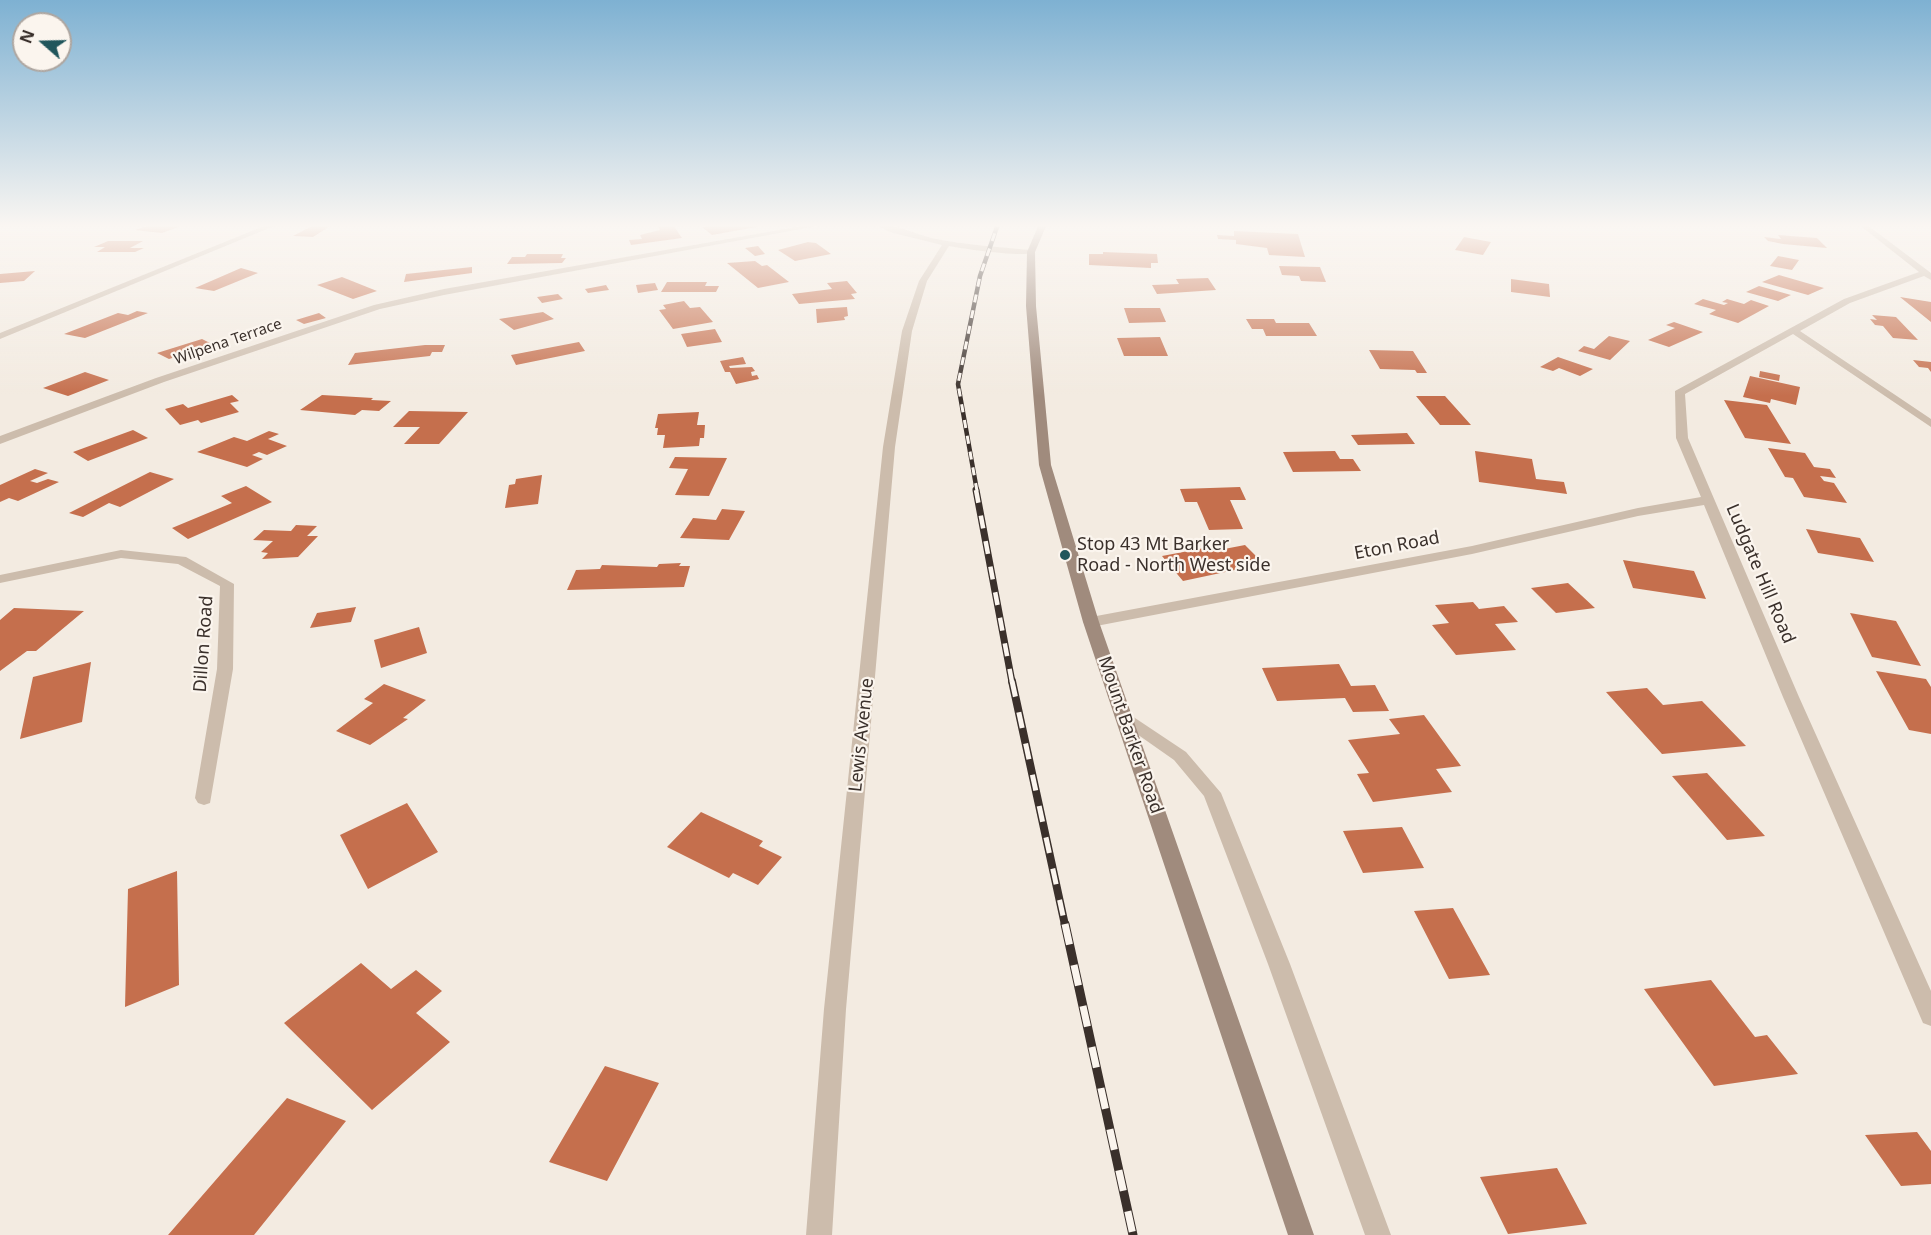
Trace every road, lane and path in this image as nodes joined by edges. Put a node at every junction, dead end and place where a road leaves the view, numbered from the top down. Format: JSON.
{"nodes":[{"id":1,"x":133,"y":282,"type":"edge"},
{"id":2,"x":502,"y":282,"type":"edge"},
{"id":3,"x":923,"y":282,"type":"edge"},
{"id":4,"x":1032,"y":282,"type":"edge"},
{"id":5,"x":1907,"y":282,"type":"edge"},
{"id":6,"x":1793,"y":330,"type":"junction"},
{"id":7,"x":0,"y":336,"type":"edge"},
{"id":8,"x":1931,"y":424,"type":"edge"},
{"id":9,"x":0,"y":440,"type":"edge"},
{"id":10,"x":1708,"y":500,"type":"junction"},
{"id":11,"x":0,"y":579,"type":"edge"},
{"id":12,"x":1091,"y":622,"type":"junction"},
{"id":13,"x":1123,"y":716,"type":"junction"},
{"id":14,"x":204,"y":798,"type":"dead end"},
{"id":15,"x":1931,"y":1016,"type":"edge"},
{"id":16,"x":819,"y":1235,"type":"edge"},
{"id":17,"x":1301,"y":1235,"type":"edge"},
{"id":18,"x":1378,"y":1235,"type":"edge"}],
"edges":[{"from":1,"to":7,"type":"street"},
{"from":2,"to":9,"type":"street","name":"Wilpena Terrace"},
{"from":3,"to":16,"type":"street","name":"Lewis Avenue"},
{"from":4,"to":12,"type":"main road","name":"Mount Barker Road"},
{"from":5,"to":6,"type":"street","name":"Ludgate Hill Road"},
{"from":6,"to":8,"type":"street"},
{"from":6,"to":10,"type":"street","name":"Ludgate Hill Road"},
{"from":10,"to":12,"type":"street","name":"Eton Road"},
{"from":10,"to":15,"type":"street","name":"Ludgate Hill Road"},
{"from":11,"to":14,"type":"street","name":"Dillon Road"},
{"from":12,"to":13,"type":"main road","name":"Mount Barker Road"},
{"from":13,"to":17,"type":"main road","name":"Mount Barker Road"},
{"from":13,"to":18,"type":"street"}]}
